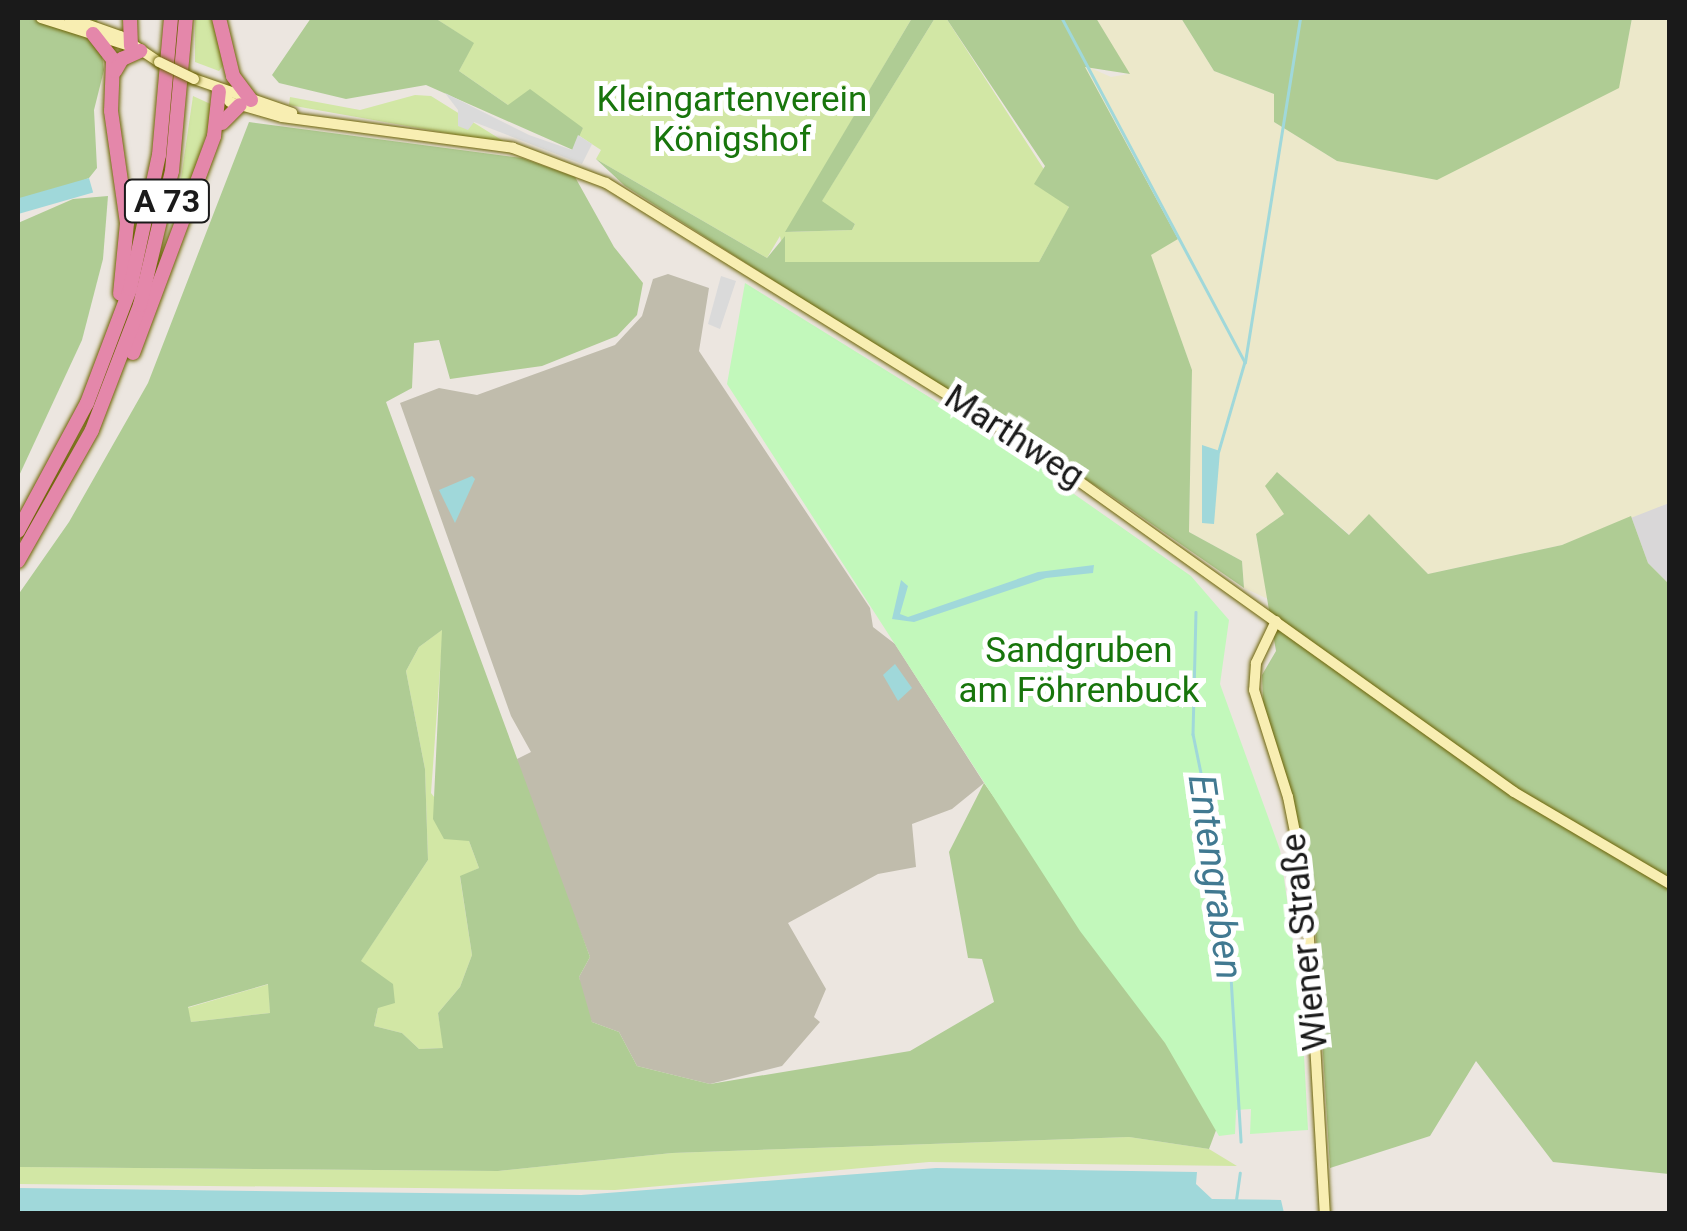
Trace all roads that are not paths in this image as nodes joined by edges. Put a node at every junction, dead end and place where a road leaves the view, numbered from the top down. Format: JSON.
{"nodes":[{"id":1,"x":41,"y":18,"type":"edge"},
{"id":2,"x":68,"y":18,"type":"edge"},
{"id":3,"x":129,"y":18,"type":"edge"},
{"id":4,"x":171,"y":18,"type":"edge"},
{"id":5,"x":186,"y":18,"type":"edge"},
{"id":6,"x":219,"y":18,"type":"edge"},
{"id":7,"x":110,"y":32,"type":"junction"},
{"id":8,"x":93,"y":34,"type":"junction"},
{"id":9,"x":135,"y":49,"type":"junction"},
{"id":10,"x":230,"y":65,"type":"junction"},
{"id":11,"x":113,"y":77,"type":"junction"},
{"id":12,"x":207,"y":85,"type":"junction"},
{"id":13,"x":250,"y":104,"type":"junction"},
{"id":14,"x":214,"y":136,"type":"junction"},
{"id":15,"x":110,"y":348,"type":"junction"},
{"id":16,"x":114,"y":377,"type":"junction"},
{"id":17,"x":18,"y":531,"type":"edge"},
{"id":18,"x":18,"y":561,"type":"edge"},
{"id":19,"x":1276,"y":621,"type":"junction"},
{"id":20,"x":1670,"y":884,"type":"edge"},
{"id":21,"x":1325,"y":1214,"type":"edge"}],
"edges":[{"from":1,"to":8,"type":"main road"},
{"from":2,"to":7,"type":"main road"},
{"from":3,"to":7,"type":"highway"},
{"from":3,"to":9,"type":"highway"},
{"from":4,"to":15,"type":"highway","number":"A 73"},
{"from":5,"to":16,"type":"highway","number":"A 73"},
{"from":6,"to":10,"type":"highway"},
{"from":7,"to":9,"type":"main road"},
{"from":8,"to":9,"type":"main road"},
{"from":8,"to":11,"type":"highway","number":"A 73"},
{"from":9,"to":11,"type":"highway"},
{"from":9,"to":12,"type":"main road","name":"Marthweg","bridge":true},
{"from":10,"to":12,"type":"highway"},
{"from":10,"to":13,"type":"highway"},
{"from":11,"to":15,"type":"highway","number":"A 73"},
{"from":12,"to":13,"type":"main road","name":"Marthweg"},
{"from":12,"to":14,"type":"highway"},
{"from":13,"to":14,"type":"highway"},
{"from":13,"to":19,"type":"main road","name":"Marthweg"},
{"from":14,"to":16,"type":"highway"},
{"from":15,"to":17,"type":"highway","number":"A 73"},
{"from":16,"to":18,"type":"highway","number":"A 73"},
{"from":19,"to":20,"type":"main road","name":"Marthweg"},
{"from":19,"to":21,"type":"main road","name":"Wiener Straße"}]}
